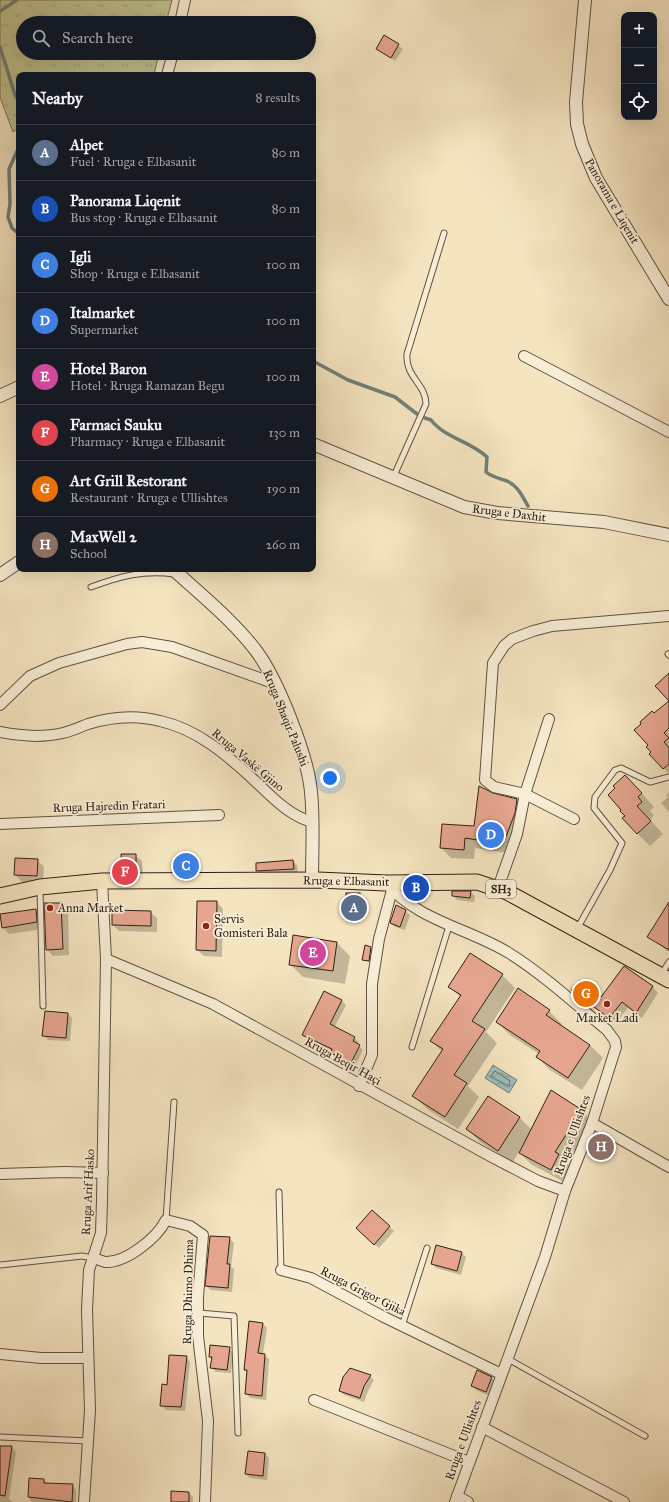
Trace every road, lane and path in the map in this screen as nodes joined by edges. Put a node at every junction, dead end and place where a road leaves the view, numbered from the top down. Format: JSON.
{"nodes":[{"id":1,"x":185,"y":0,"type":"edge"},
{"id":2,"x":585,"y":0,"type":"edge"},
{"id":3,"x":182,"y":16,"type":"edge"},
{"id":4,"x":171,"y":60,"type":"edge"},
{"id":5,"x":169,"y":72,"type":"edge"},
{"id":6,"x":444,"y":233,"type":"dead end"},
{"id":7,"x":669,"y":299,"type":"edge"},
{"id":8,"x":524,"y":356,"type":"dead end"},
{"id":9,"x":16,"y":388,"type":"edge"},
{"id":10,"x":0,"y":396,"type":"edge"},
{"id":11,"x":669,"y":432,"type":"edge"},
{"id":12,"x":316,"y":445,"type":"edge"},
{"id":13,"x":392,"y":478,"type":"junction"},
{"id":14,"x":669,"y":535,"type":"edge"},
{"id":15,"x":16,"y":564,"type":"edge"},
{"id":16,"x":176,"y":572,"type":"edge"},
{"id":17,"x":0,"y":575,"type":"edge"},
{"id":18,"x":92,"y":587,"type":"dead end"},
{"id":19,"x":669,"y":616,"type":"edge"},
{"id":20,"x":276,"y":684,"type":"junction"},
{"id":21,"x":0,"y":705,"type":"edge"},
{"id":22,"x":549,"y":719,"type":"dead end"},
{"id":23,"x":0,"y":732,"type":"edge"},
{"id":24,"x":669,"y":777,"type":"edge"},
{"id":25,"x":525,"y":794,"type":"junction"},
{"id":26,"x":218,"y":815,"type":"dead end"},
{"id":27,"x":574,"y":819,"type":"dead end"},
{"id":28,"x":312,"y":822,"type":"junction"},
{"id":29,"x":0,"y":824,"type":"edge"},
{"id":30,"x":312,"y":880,"type":"junction"},
{"id":31,"x":102,"y":881,"type":"junction"},
{"id":32,"x":389,"y":886,"type":"junction"},
{"id":33,"x":40,"y":887,"type":"junction"},
{"id":34,"x":498,"y":888,"type":"junction"},
{"id":35,"x":0,"y":896,"type":"edge"},
{"id":36,"x":449,"y":926,"type":"junction"},
{"id":37,"x":577,"y":929,"type":"junction"},
{"id":38,"x":106,"y":959,"type":"junction"},
{"id":39,"x":669,"y":962,"type":"edge"},
{"id":40,"x":665,"y":977,"type":"edge"},
{"id":41,"x":43,"y":1006,"type":"dead end"},
{"id":42,"x":412,"y":1048,"type":"dead end"},
{"id":43,"x":359,"y":1086,"type":"junction"},
{"id":44,"x":174,"y":1102,"type":"dead end"},
{"id":45,"x":592,"y":1123,"type":"junction"},
{"id":46,"x":669,"y":1167,"type":"edge"},
{"id":47,"x":103,"y":1173,"type":"junction"},
{"id":48,"x":0,"y":1174,"type":"edge"},
{"id":49,"x":565,"y":1191,"type":"junction"},
{"id":50,"x":279,"y":1192,"type":"dead end"},
{"id":51,"x":166,"y":1220,"type":"junction"},
{"id":52,"x":427,"y":1248,"type":"dead end"},
{"id":53,"x":93,"y":1258,"type":"junction"},
{"id":54,"x":0,"y":1265,"type":"edge"},
{"id":55,"x":281,"y":1270,"type":"joint"},
{"id":56,"x":199,"y":1313,"type":"junction"},
{"id":57,"x":402,"y":1326,"type":"junction"},
{"id":58,"x":0,"y":1354,"type":"edge"},
{"id":59,"x":88,"y":1358,"type":"junction"},
{"id":60,"x":508,"y":1359,"type":"junction"},
{"id":61,"x":501,"y":1374,"type":"junction"},
{"id":62,"x":314,"y":1400,"type":"dead end"},
{"id":63,"x":482,"y":1427,"type":"junction"},
{"id":64,"x":238,"y":1433,"type":"dead end"},
{"id":65,"x":0,"y":1436,"type":"edge"},
{"id":66,"x":646,"y":1436,"type":"dead end"},
{"id":67,"x":88,"y":1441,"type":"junction"},
{"id":68,"x":469,"y":1462,"type":"junction"},
{"id":69,"x":456,"y":1499,"type":"edge"},
{"id":70,"x":84,"y":1502,"type":"edge"},
{"id":71,"x":206,"y":1502,"type":"edge"},
{"id":72,"x":468,"y":1502,"type":"edge"},
{"id":73,"x":624,"y":1502,"type":"edge"}],
"edges":[{"from":1,"to":3,"type":"street"},
{"from":2,"to":7,"type":"street","name":"Panorama e Liqenit"},
{"from":4,"to":5,"type":"street"},
{"from":6,"to":13,"type":"lane"},
{"from":8,"to":11,"type":"street"},
{"from":9,"to":10,"type":"street"},
{"from":12,"to":13,"type":"street","name":"Rruga e Daxhit"},
{"from":13,"to":14,"type":"street","name":"Rruga e Daxhit"},
{"from":15,"to":17,"type":"street"},
{"from":16,"to":18,"type":"lane"},
{"from":16,"to":20,"type":"street","name":"Rruga Shaqir Palushi"},
{"from":19,"to":25,"type":"street"},
{"from":20,"to":21,"type":"street"},
{"from":20,"to":28,"type":"street","name":"Rruga Shaqir Palushi"},
{"from":22,"to":25,"type":"street"},
{"from":23,"to":28,"type":"street","name":"Rruga Vaskë Gjino"},
{"from":24,"to":37,"type":"lane"},
{"from":25,"to":27,"type":"street"},
{"from":25,"to":34,"type":"street"},
{"from":26,"to":29,"type":"street","name":"Rruga Hajredin Fratari"},
{"from":28,"to":30,"type":"street","name":"Rruga Shaqir Palushi"},
{"from":30,"to":31,"type":"main road","name":"Rruga e Elbasanit","number":"SH3"},
{"from":30,"to":32,"type":"main road","name":"Rruga e Elbasanit","number":"SH3"},
{"from":31,"to":33,"type":"main road","name":"Rruga e Elbasanit","number":"SH3"},
{"from":31,"to":38,"type":"street","name":"Rruga Arif Hasko"},
{"from":32,"to":34,"type":"main road","name":"Rruga e Elbasanit","number":"SH3"},
{"from":32,"to":36,"type":"street","name":"Rruga e Ullishtes"},
{"from":32,"to":43,"type":"street"},
{"from":33,"to":35,"type":"main road","name":"Rruga e Elbasanit","number":"SH3"},
{"from":33,"to":41,"type":"lane"},
{"from":34,"to":37,"type":"main road","name":"Rruga e Elbasanit","number":"SH3"},
{"from":36,"to":42,"type":"lane"},
{"from":36,"to":45,"type":"street","name":"Rruga e Ullishtes"},
{"from":37,"to":40,"type":"main road","name":"Rruga e Elbasanit","number":"SH3"},
{"from":38,"to":43,"type":"street","name":"Rruga Beqir Haçi"},
{"from":38,"to":47,"type":"street","name":"Rruga Arif Hasko"},
{"from":39,"to":40,"type":"lane"},
{"from":43,"to":49,"type":"street","name":"Rruga Beqir Haçi"},
{"from":44,"to":51,"type":"lane"},
{"from":45,"to":46,"type":"street"},
{"from":45,"to":49,"type":"street","name":"Rruga e Ullishtes"},
{"from":47,"to":48,"type":"street"},
{"from":47,"to":53,"type":"street","name":"Rruga Arif Hasko"},
{"from":49,"to":60,"type":"street","name":"Rruga e Ullishtes"},
{"from":50,"to":55,"type":"lane","name":"Rruga Grigor Gjika"},
{"from":51,"to":53,"type":"street"},
{"from":51,"to":56,"type":"street","name":"Rruga Dhimo Dhima"},
{"from":52,"to":57,"type":"lane"},
{"from":53,"to":54,"type":"lane"},
{"from":53,"to":59,"type":"street","name":"Rruga Arif Hasko"},
{"from":55,"to":57,"type":"street","name":"Rruga Grigor Gjika"},
{"from":56,"to":64,"type":"lane"},
{"from":56,"to":71,"type":"street","name":"Rruga Dhimo Dhima"},
{"from":57,"to":61,"type":"street","name":"Rruga Grigor Gjika"},
{"from":58,"to":59,"type":"street"},
{"from":59,"to":67,"type":"street","name":"Rruga Arif Hasko"},
{"from":60,"to":61,"type":"street","name":"Rruga e Ullishtes"},
{"from":60,"to":66,"type":"lane"},
{"from":61,"to":63,"type":"street","name":"Rruga e Ullishtes"},
{"from":62,"to":68,"type":"street"},
{"from":63,"to":68,"type":"street","name":"Rruga e Ullishtes"},
{"from":63,"to":73,"type":"street"},
{"from":65,"to":67,"type":"lane"},
{"from":67,"to":70,"type":"street","name":"Rruga Arif Hasko"},
{"from":68,"to":69,"type":"street","name":"Rruga e Ullishtes"},
{"from":69,"to":72,"type":"street"}]}
